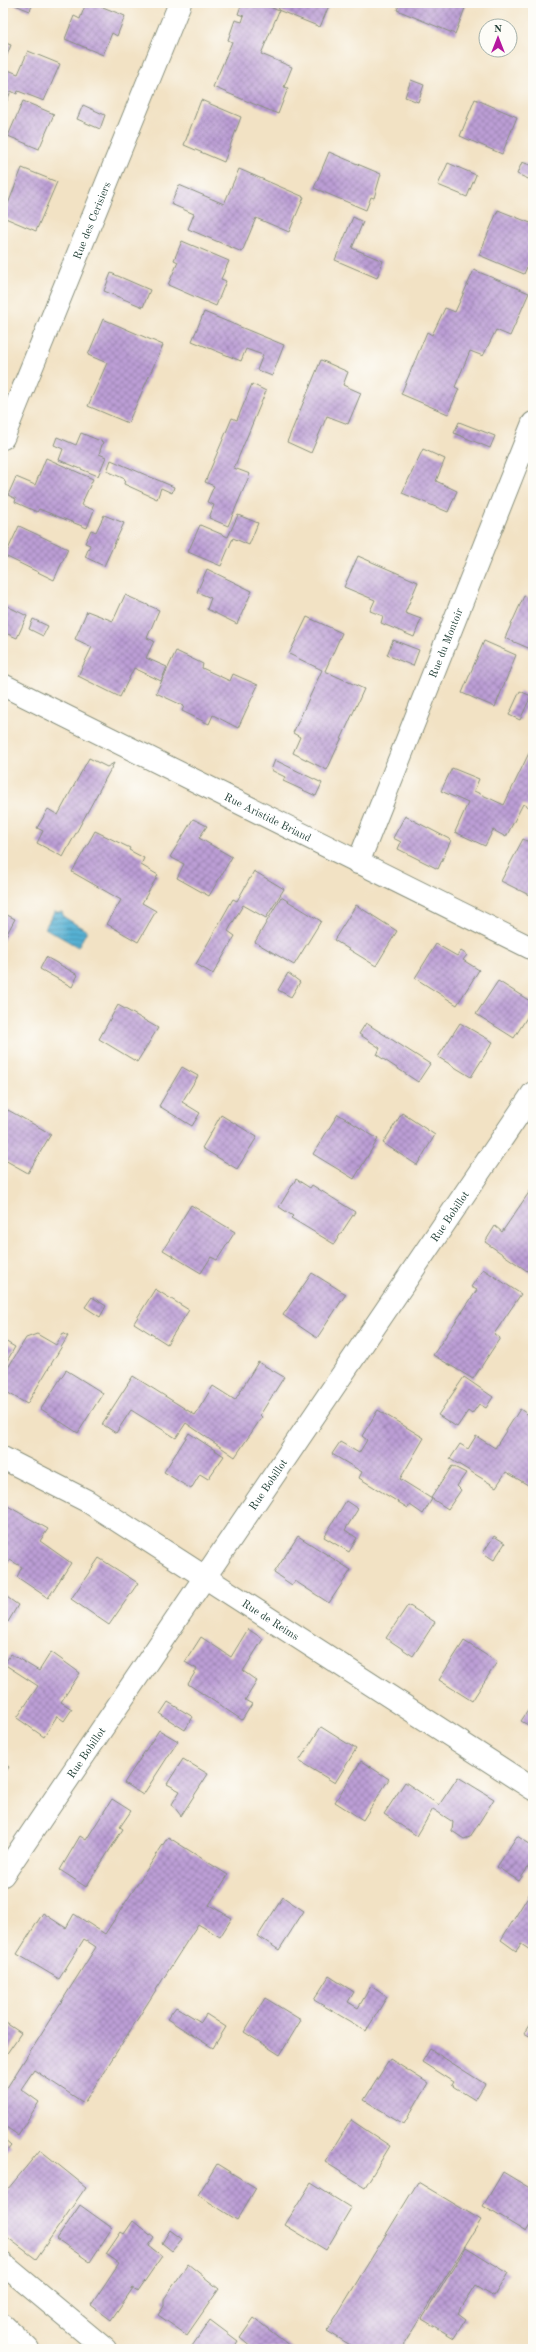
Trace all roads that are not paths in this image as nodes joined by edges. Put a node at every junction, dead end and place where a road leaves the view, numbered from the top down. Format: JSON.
{"nodes":[{"id":1,"x":180,"y":3,"type":"edge"},
{"id":2,"x":533,"y":423,"type":"edge"},
{"id":3,"x":3,"y":438,"type":"edge"},
{"id":4,"x":3,"y":685,"type":"edge"},
{"id":5,"x":358,"y":863,"type":"junction"},
{"id":6,"x":533,"y":949,"type":"edge"},
{"id":7,"x":533,"y":1093,"type":"edge"},
{"id":8,"x":3,"y":1458,"type":"edge"},
{"id":9,"x":206,"y":1577,"type":"junction"},
{"id":10,"x":533,"y":1789,"type":"edge"},
{"id":11,"x":3,"y":1875,"type":"edge"},
{"id":12,"x":3,"y":2264,"type":"edge"},
{"id":13,"x":3,"y":2325,"type":"edge"},
{"id":14,"x":28,"y":2349,"type":"edge"},
{"id":15,"x":105,"y":2349,"type":"edge"}],
"edges":[{"from":1,"to":3,"type":"street","name":"Rue des Cerisiers"},
{"from":2,"to":5,"type":"street","name":"Rue du Montoir"},
{"from":4,"to":5,"type":"street","name":"Rue Aristide Briand"},
{"from":5,"to":6,"type":"street","name":"Rue Aristide Briand"},
{"from":7,"to":9,"type":"street","name":"Rue Bobillot"},
{"from":8,"to":9,"type":"street","name":"Rue de Reims"},
{"from":9,"to":10,"type":"street","name":"Rue de Reims"},
{"from":9,"to":11,"type":"street","name":"Rue Bobillot"},
{"from":12,"to":15,"type":"street"},
{"from":13,"to":14,"type":"street"}]}
